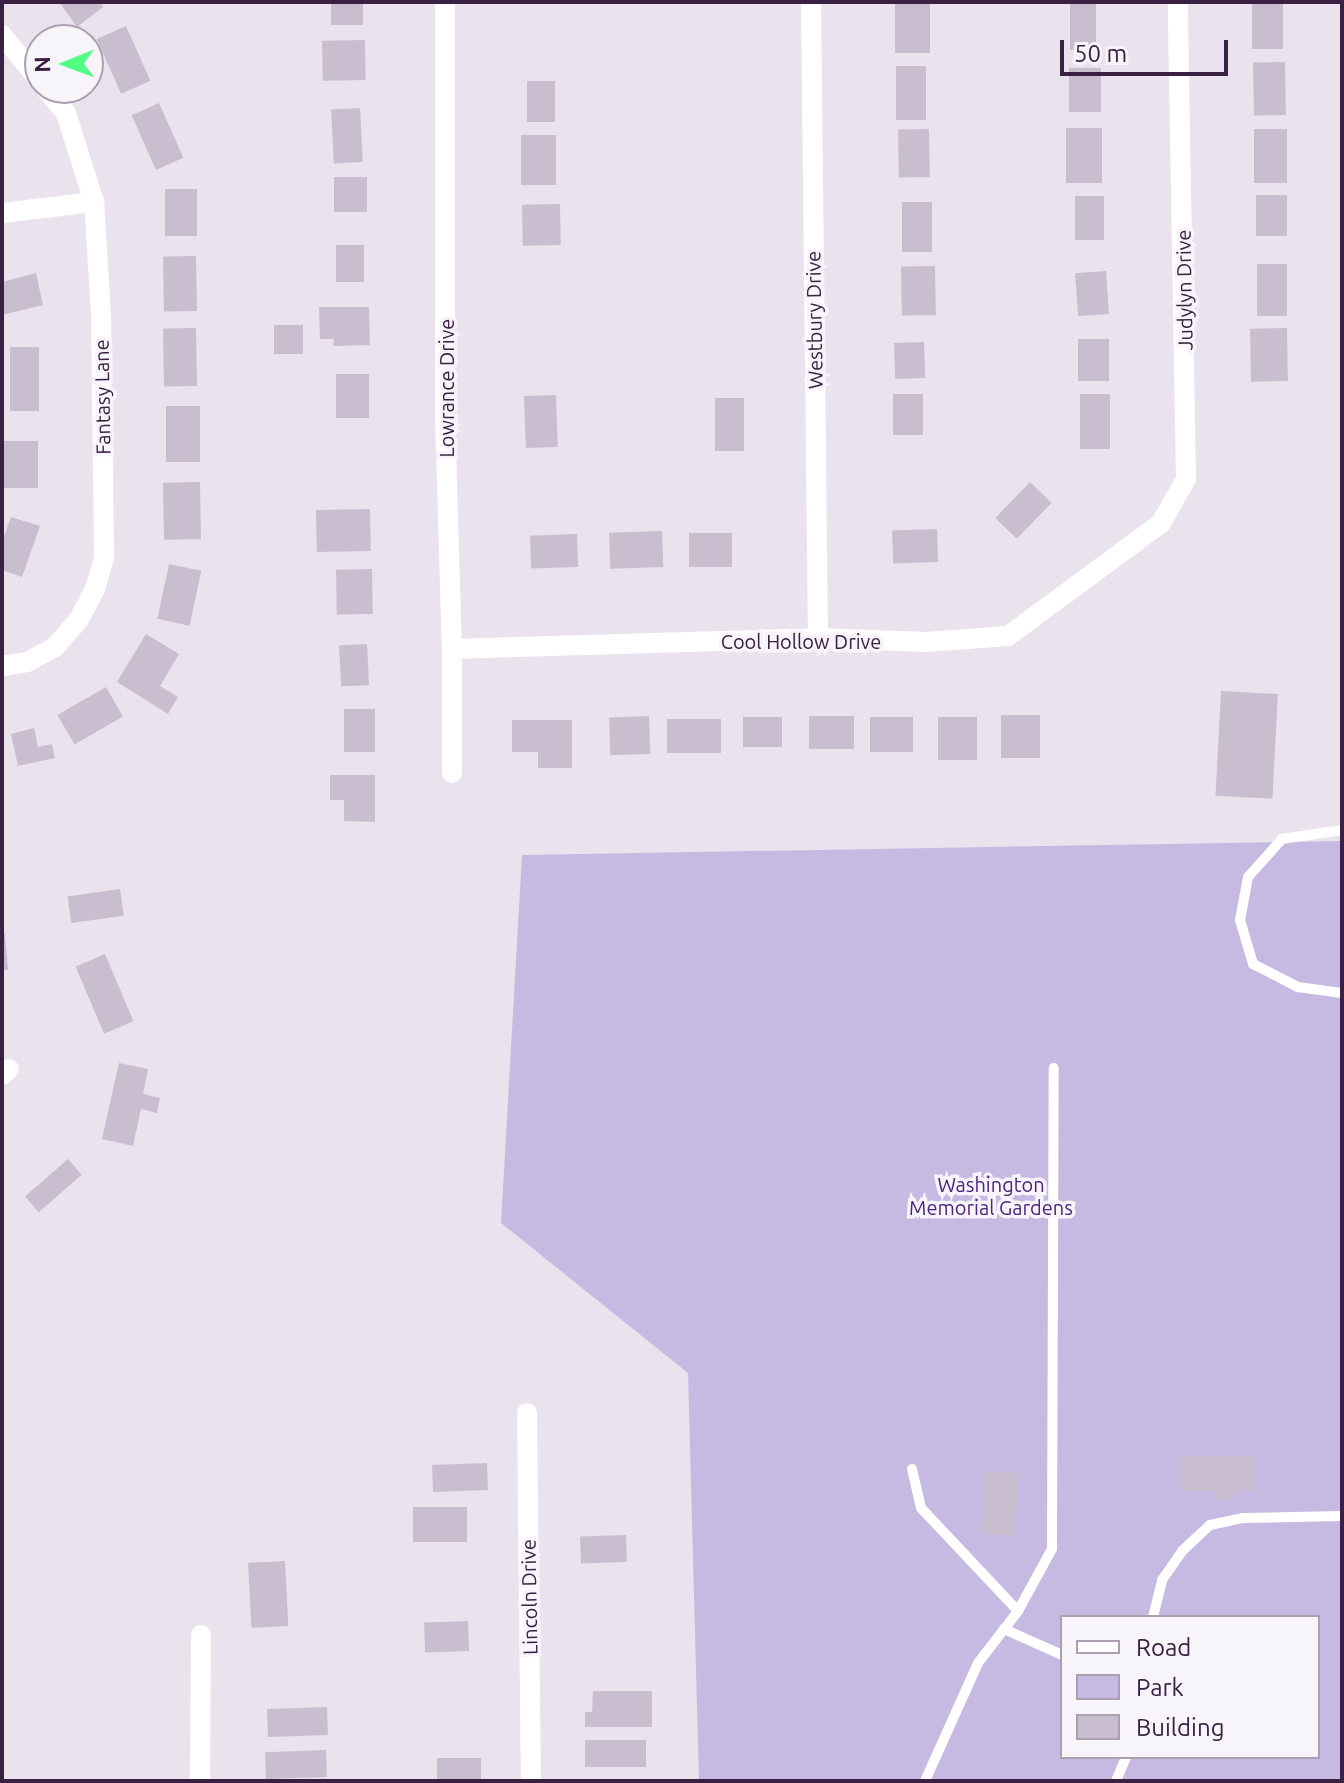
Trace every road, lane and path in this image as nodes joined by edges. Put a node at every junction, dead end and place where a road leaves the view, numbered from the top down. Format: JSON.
{"nodes":[{"id":1,"x":445,"y":2,"type":"edge"},
{"id":2,"x":811,"y":2,"type":"edge"},
{"id":3,"x":1178,"y":2,"type":"edge"},
{"id":4,"x":2,"y":35,"type":"edge"},
{"id":5,"x":24,"y":62,"type":"edge"},
{"id":6,"x":58,"y":104,"type":"edge"},
{"id":7,"x":94,"y":202,"type":"junction"},
{"id":8,"x":2,"y":213,"type":"edge"},
{"id":9,"x":1122,"y":552,"type":"joint"},
{"id":10,"x":818,"y":638,"type":"junction"},
{"id":11,"x":452,"y":649,"type":"junction"},
{"id":12,"x":2,"y":666,"type":"edge"},
{"id":13,"x":452,"y":773,"type":"dead end"},
{"id":14,"x":1342,"y":830,"type":"edge"},
{"id":15,"x":1342,"y":993,"type":"edge"},
{"id":16,"x":1054,"y":1068,"type":"dead end"},
{"id":17,"x":527,"y":1413,"type":"dead end"},
{"id":18,"x":912,"y":1469,"type":"dead end"},
{"id":19,"x":1342,"y":1516,"type":"edge"},
{"id":20,"x":1018,"y":1611,"type":"junction"},
{"id":21,"x":1153,"y":1615,"type":"edge"},
{"id":22,"x":1004,"y":1629,"type":"junction"},
{"id":23,"x":201,"y":1635,"type":"dead end"},
{"id":24,"x":1060,"y":1654,"type":"edge"},
{"id":25,"x":1125,"y":1759,"type":"edge"},
{"id":26,"x":200,"y":1781,"type":"edge"},
{"id":27,"x":531,"y":1781,"type":"edge"},
{"id":28,"x":925,"y":1781,"type":"edge"},
{"id":29,"x":1116,"y":1781,"type":"edge"}],
"edges":[{"from":1,"to":11,"type":"street","name":"Lowrance Drive"},
{"from":2,"to":10,"type":"street","name":"Westbury Drive"},
{"from":3,"to":9,"type":"street","name":"Judylyn Drive"},
{"from":4,"to":5,"type":"street"},
{"from":6,"to":7,"type":"street","name":"Fantasy Lane"},
{"from":7,"to":8,"type":"street"},
{"from":7,"to":12,"type":"street","name":"Fantasy Lane"},
{"from":9,"to":10,"type":"street","name":"Cool Hollow Drive"},
{"from":10,"to":11,"type":"street","name":"Cool Hollow Drive"},
{"from":11,"to":13,"type":"street","name":"Lowrance Drive"},
{"from":14,"to":15,"type":"lane"},
{"from":16,"to":20,"type":"lane"},
{"from":17,"to":27,"type":"street","name":"Lincoln Drive"},
{"from":18,"to":20,"type":"lane"},
{"from":19,"to":21,"type":"lane"},
{"from":20,"to":22,"type":"lane"},
{"from":22,"to":24,"type":"lane"},
{"from":22,"to":28,"type":"lane"},
{"from":23,"to":26,"type":"street"},
{"from":25,"to":29,"type":"lane"}]}
